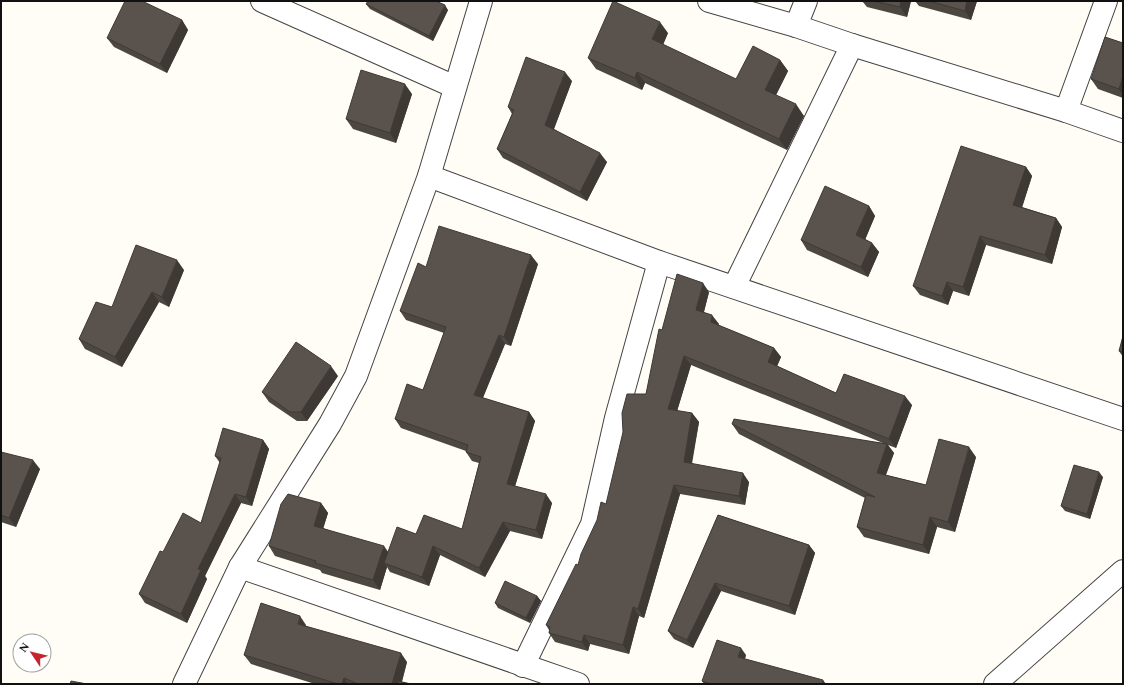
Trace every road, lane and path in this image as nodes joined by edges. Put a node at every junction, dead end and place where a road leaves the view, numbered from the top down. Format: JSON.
{"nodes":[{"id":1,"x":262,"y":1,"type":"edge"},
{"id":2,"x":481,"y":1,"type":"edge"},
{"id":3,"x":709,"y":1,"type":"edge"},
{"id":4,"x":806,"y":1,"type":"edge"},
{"id":5,"x":1106,"y":1,"type":"edge"},
{"id":6,"x":796,"y":26,"type":"junction"},
{"id":7,"x":852,"y":45,"type":"junction"},
{"id":8,"x":455,"y":88,"type":"junction"},
{"id":9,"x":1066,"y":111,"type":"junction"},
{"id":10,"x":1123,"y":130,"type":"edge"},
{"id":11,"x":429,"y":176,"type":"junction"},
{"id":12,"x":659,"y":262,"type":"junction"},
{"id":13,"x":734,"y":287,"type":"junction"},
{"id":14,"x":1123,"y":419,"type":"edge"},
{"id":15,"x":240,"y":567,"type":"junction"},
{"id":16,"x":1123,"y":571,"type":"edge"},
{"id":17,"x":523,"y":666,"type":"junction"},
{"id":18,"x":184,"y":684,"type":"edge"},
{"id":19,"x":578,"y":684,"type":"edge"},
{"id":20,"x":995,"y":684,"type":"edge"}],
"edges":[{"from":1,"to":8,"type":"street"},
{"from":2,"to":8,"type":"street"},
{"from":3,"to":6,"type":"street"},
{"from":4,"to":6,"type":"street"},
{"from":5,"to":9,"type":"street"},
{"from":6,"to":7,"type":"street"},
{"from":7,"to":9,"type":"street"},
{"from":7,"to":13,"type":"street"},
{"from":8,"to":11,"type":"street"},
{"from":9,"to":10,"type":"street"},
{"from":11,"to":12,"type":"street"},
{"from":11,"to":15,"type":"street"},
{"from":12,"to":13,"type":"street"},
{"from":12,"to":17,"type":"street"},
{"from":13,"to":14,"type":"street"},
{"from":15,"to":17,"type":"street"},
{"from":15,"to":18,"type":"street"},
{"from":16,"to":20,"type":"street"},
{"from":17,"to":19,"type":"street"}]}
